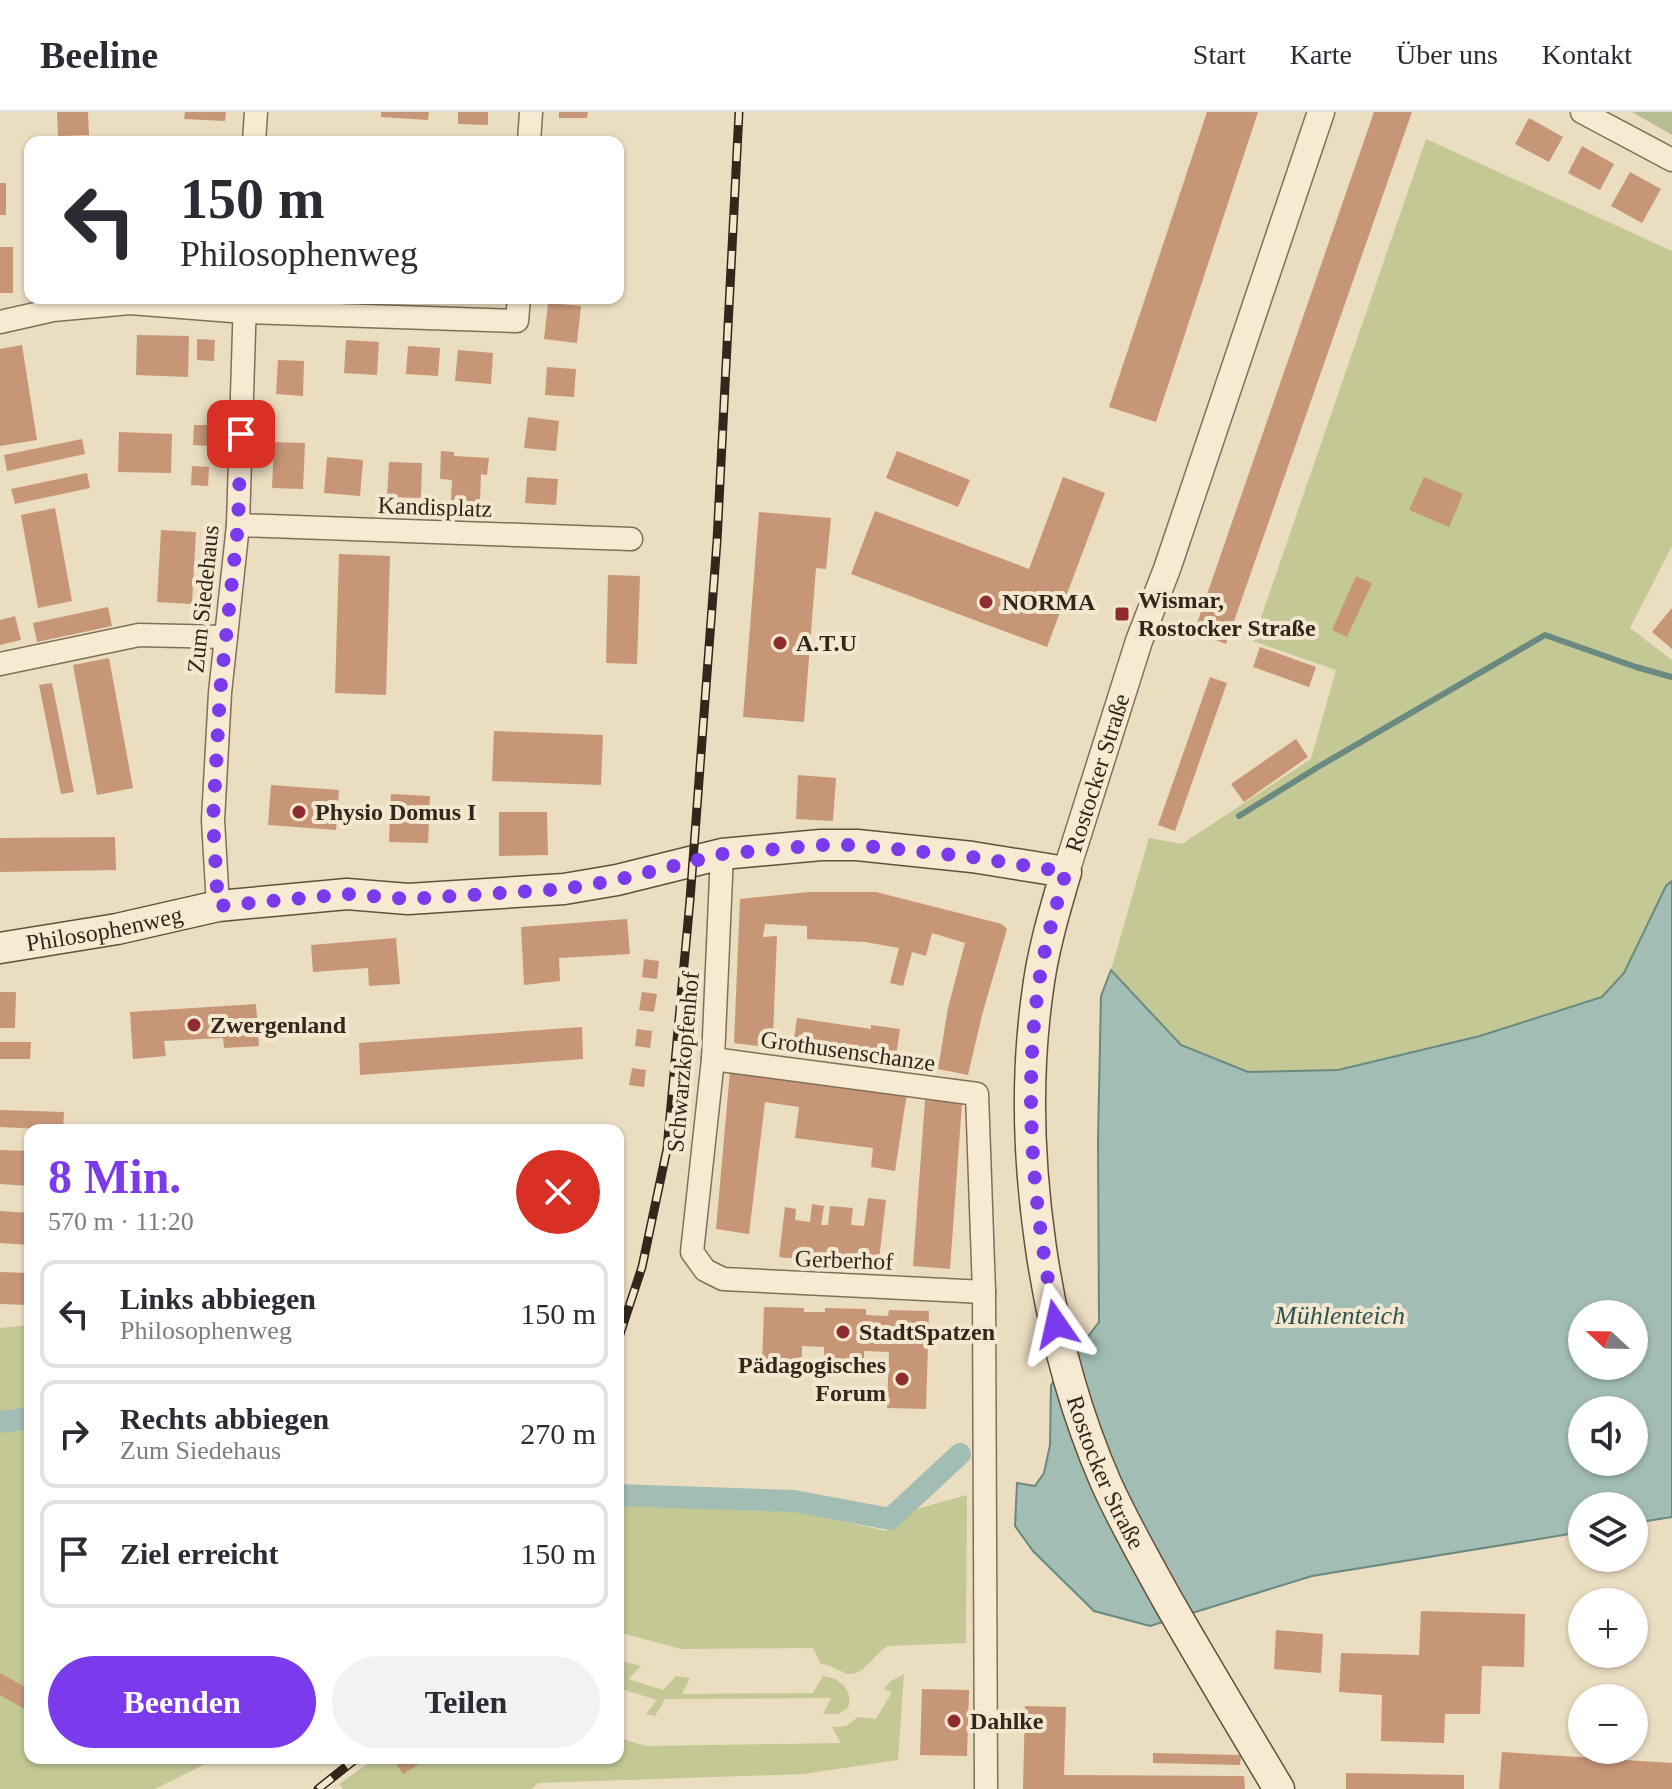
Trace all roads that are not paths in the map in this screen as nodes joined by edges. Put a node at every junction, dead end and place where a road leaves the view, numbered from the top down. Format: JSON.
{"nodes":[{"id":1,"x":256,"y":112,"type":"edge"},
{"id":2,"x":531,"y":112,"type":"edge"},
{"id":3,"x":1321,"y":112,"type":"edge"},
{"id":4,"x":1582,"y":112,"type":"edge"},
{"id":5,"x":254,"y":136,"type":"edge"},
{"id":6,"x":529,"y":136,"type":"edge"},
{"id":7,"x":1672,"y":160,"type":"edge"},
{"id":8,"x":119,"y":304,"type":"edge"},
{"id":9,"x":188,"y":304,"type":"edge"},
{"id":10,"x":518,"y":304,"type":"edge"},
{"id":11,"x":245,"y":305,"type":"edge"},
{"id":12,"x":0,"y":322,"type":"edge"},
{"id":13,"x":238,"y":525,"type":"junction"},
{"id":14,"x":631,"y":539,"type":"dead end"},
{"id":15,"x":226,"y":637,"type":"junction"},
{"id":16,"x":0,"y":664,"type":"edge"},
{"id":17,"x":722,"y":854,"type":"junction"},
{"id":18,"x":1066,"y":872,"type":"junction"},
{"id":19,"x":218,"y":906,"type":"junction"},
{"id":20,"x":0,"y":948,"type":"edge"},
{"id":21,"x":713,"y":1059,"type":"junction"},
{"id":22,"x":705,"y":1270,"type":"joint"},
{"id":23,"x":984,"y":1292,"type":"junction"},
{"id":24,"x":986,"y":1789,"type":"edge"},
{"id":25,"x":1279,"y":1789,"type":"edge"}],
"edges":[{"from":1,"to":5,"type":"street"},
{"from":2,"to":6,"type":"street"},
{"from":3,"to":18,"type":"street","name":"Rostocker Straße"},
{"from":4,"to":7,"type":"street"},
{"from":8,"to":12,"type":"street"},
{"from":9,"to":11,"type":"street"},
{"from":10,"to":11,"type":"street"},
{"from":11,"to":13,"type":"street","name":"Zum Siedehaus"},
{"from":13,"to":14,"type":"street","name":"Kandisplatz"},
{"from":13,"to":15,"type":"street","name":"Zum Siedehaus"},
{"from":15,"to":16,"type":"street"},
{"from":15,"to":19,"type":"street","name":"Zum Siedehaus"},
{"from":17,"to":18,"type":"main road","name":"Philosophenweg"},
{"from":17,"to":19,"type":"main road","name":"Philosophenweg"},
{"from":17,"to":21,"type":"street","name":"Schwarzkopfenhof"},
{"from":18,"to":25,"type":"main road","name":"Rostocker Straße"},
{"from":19,"to":20,"type":"main road","name":"Philosophenweg"},
{"from":21,"to":22,"type":"street","name":"Schwarzkopfenhof"},
{"from":21,"to":23,"type":"street","name":"Grothusenschanze"},
{"from":22,"to":23,"type":"street","name":"Gerberhof"},
{"from":23,"to":24,"type":"street"}]}
